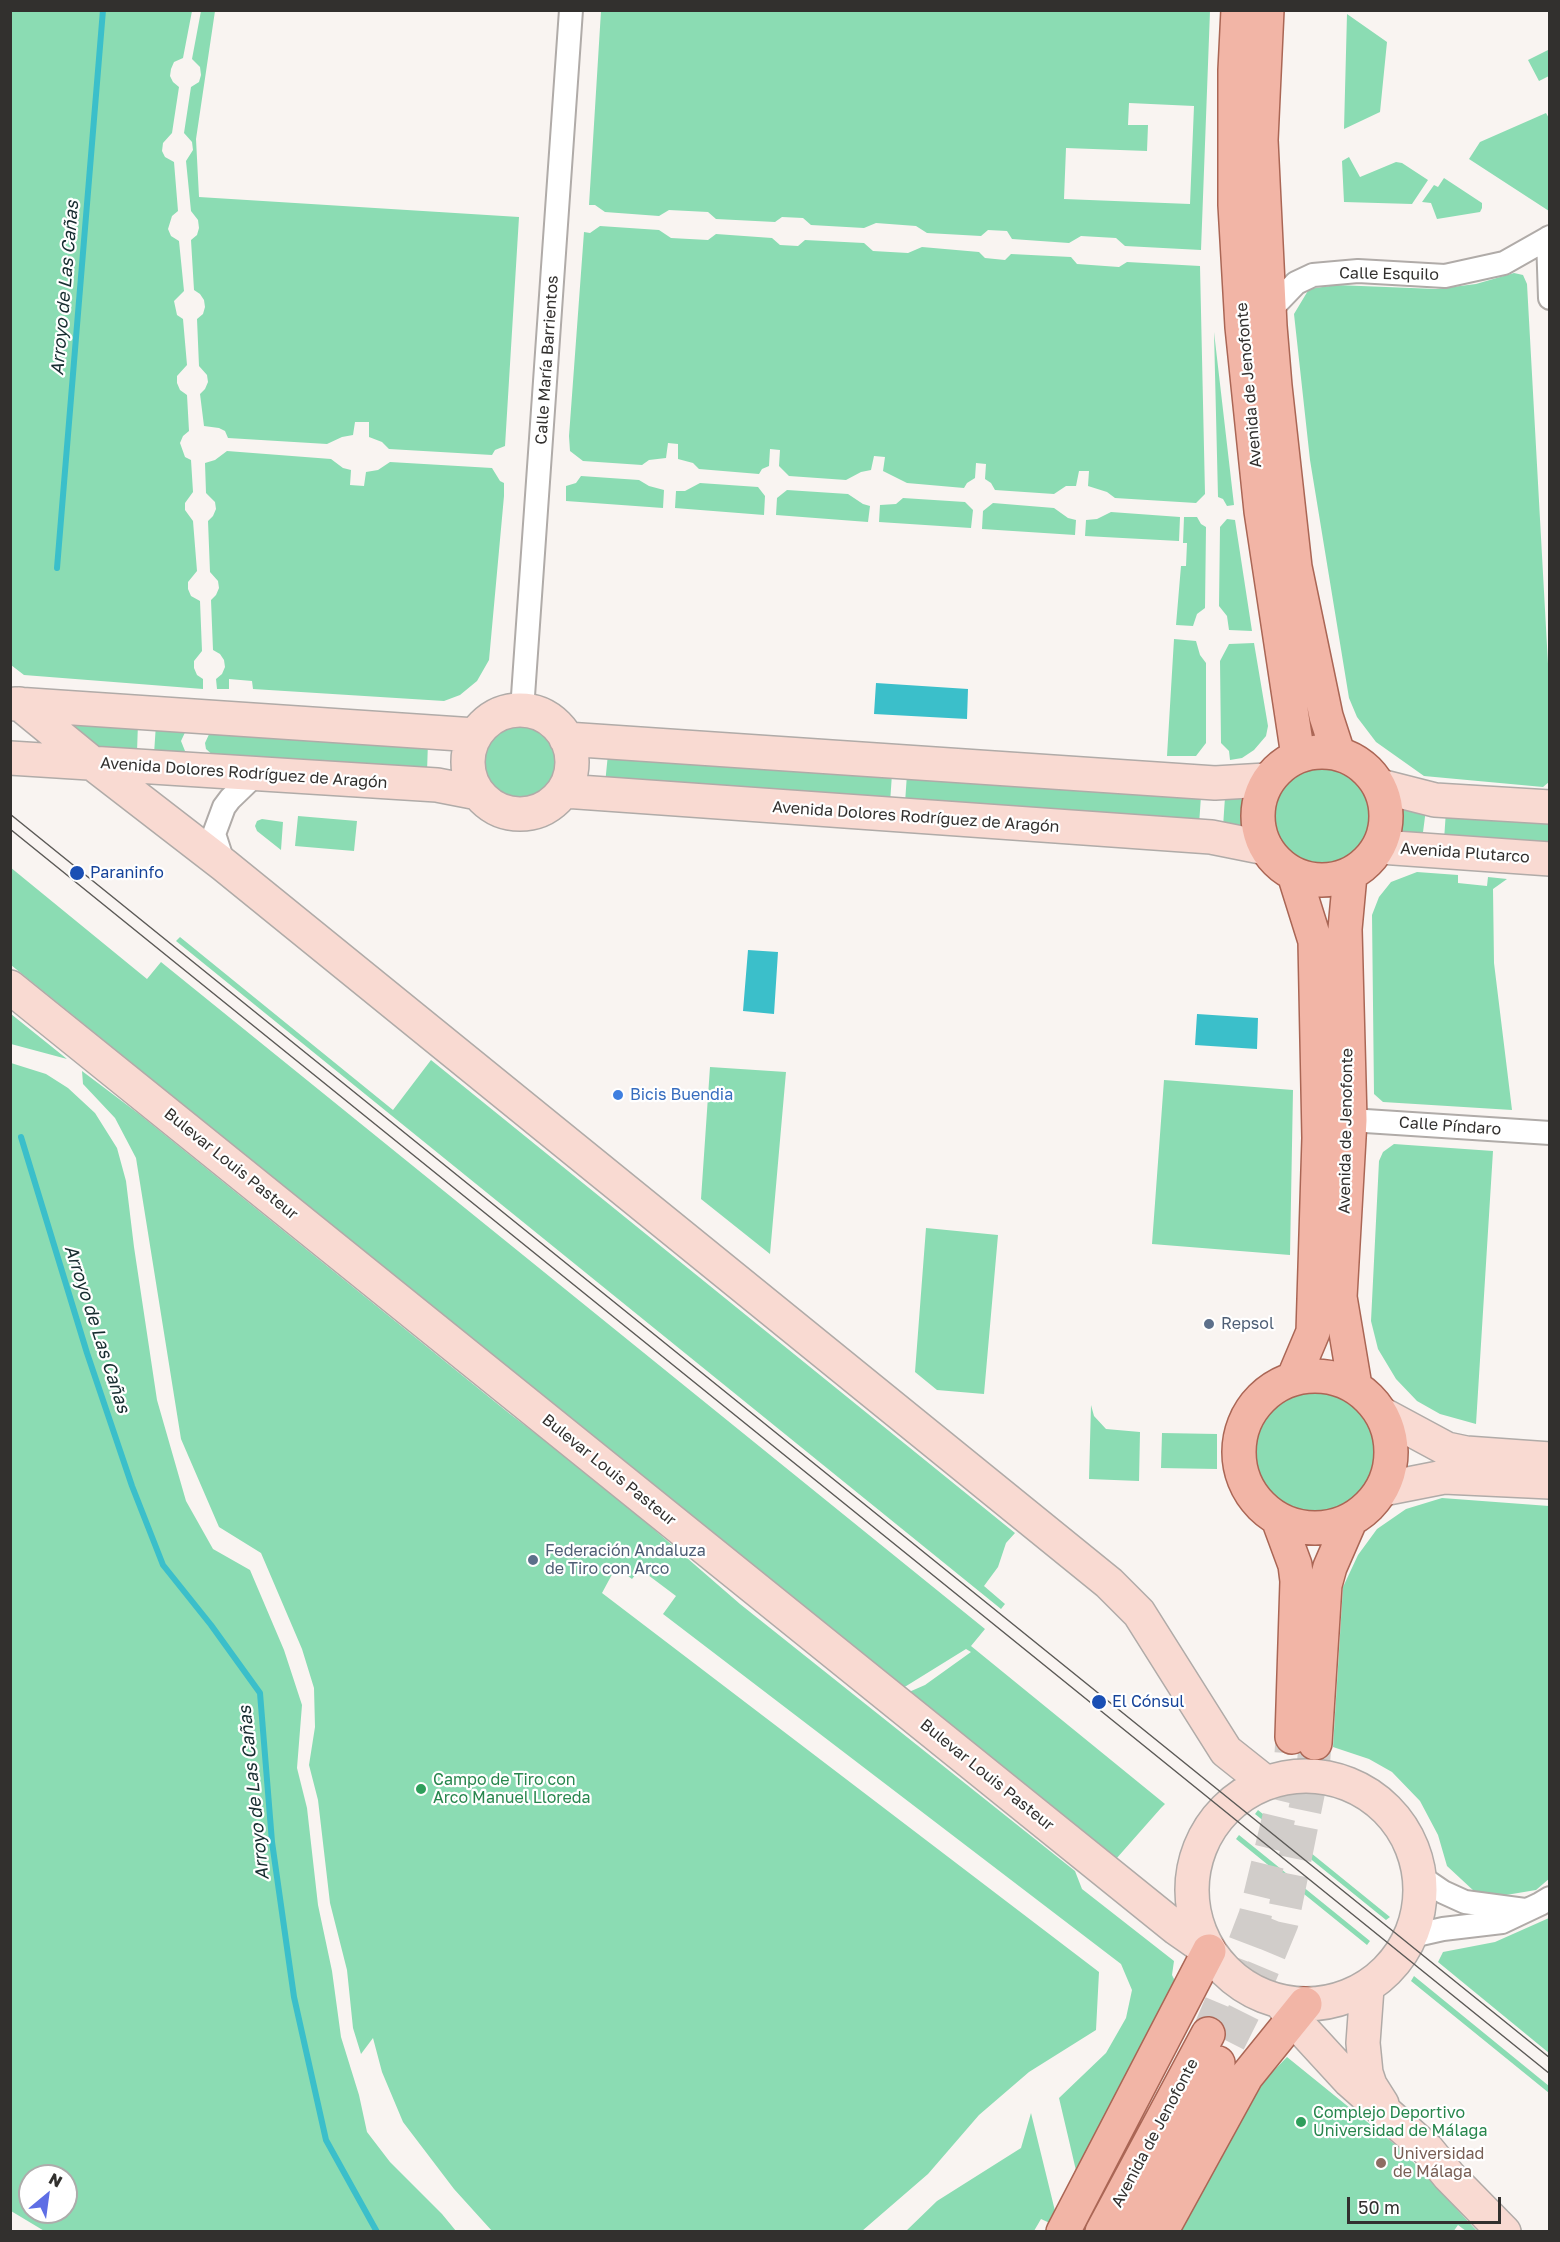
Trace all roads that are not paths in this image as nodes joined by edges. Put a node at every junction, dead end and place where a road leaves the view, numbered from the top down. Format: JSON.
{"nodes":[{"id":1,"x":571,"y":10,"type":"edge"},
{"id":2,"x":1238,"y":10,"type":"edge"},
{"id":3,"x":1267,"y":10,"type":"edge"},
{"id":4,"x":1549,"y":238,"type":"edge"},
{"id":5,"x":1550,"y":298,"type":"edge"},
{"id":6,"x":1270,"y":310,"type":"junction"},
{"id":7,"x":14,"y":701,"type":"edge"},
{"id":8,"x":522,"y":710,"type":"junction"},
{"id":9,"x":475,"y":735,"type":"junction"},
{"id":10,"x":566,"y":739,"type":"junction"},
{"id":11,"x":1338,"y":753,"type":"junction"},
{"id":12,"x":1298,"y":756,"type":"junction"},
{"id":13,"x":10,"y":758,"type":"edge"},
{"id":14,"x":92,"y":763,"type":"junction"},
{"id":15,"x":257,"y":773,"type":"junction"},
{"id":16,"x":1266,"y":780,"type":"junction"},
{"id":17,"x":1380,"y":786,"type":"junction"},
{"id":18,"x":564,"y":791,"type":"junction"},
{"id":19,"x":478,"y":793,"type":"junction"},
{"id":20,"x":1550,"y":807,"type":"edge"},
{"id":21,"x":1380,"y":847,"type":"junction"},
{"id":22,"x":1266,"y":848,"type":"junction"},
{"id":23,"x":1550,"y":859,"type":"edge"},
{"id":24,"x":224,"y":865,"type":"junction"},
{"id":25,"x":1294,"y":874,"type":"junction"},
{"id":26,"x":1350,"y":875,"type":"junction"},
{"id":27,"x":10,"y":987,"type":"edge"},
{"id":28,"x":1350,"y":1120,"type":"junction"},
{"id":29,"x":1550,"y":1133,"type":"edge"},
{"id":30,"x":1294,"y":1377,"type":"junction"},
{"id":31,"x":1355,"y":1386,"type":"junction"},
{"id":32,"x":1382,"y":1414,"type":"junction"},
{"id":33,"x":1550,"y":1459,"type":"edge"},
{"id":34,"x":1550,"y":1482,"type":"edge"},
{"id":35,"x":1383,"y":1489,"type":"junction"},
{"id":36,"x":1278,"y":1519,"type":"junction"},
{"id":37,"x":1350,"y":1521,"type":"junction"},
{"id":38,"x":1264,"y":1782,"type":"junction"},
{"id":39,"x":1421,"y":1876,"type":"junction"},
{"id":40,"x":1550,"y":1898,"type":"edge"},
{"id":41,"x":1526,"y":1910,"type":"junction"},
{"id":42,"x":1412,"y":1936,"type":"junction"},
{"id":43,"x":1209,"y":1951,"type":"junction"},
{"id":44,"x":1366,"y":1988,"type":"junction"},
{"id":45,"x":1292,"y":2008,"type":"junction"},
{"id":46,"x":1401,"y":2125,"type":"junction"},
{"id":47,"x":1063,"y":2232,"type":"edge"},
{"id":48,"x":1102,"y":2232,"type":"edge"},
{"id":49,"x":1130,"y":2232,"type":"edge"},
{"id":50,"x":1161,"y":2232,"type":"edge"},
{"id":51,"x":1504,"y":2232,"type":"edge"}],
"edges":[{"from":1,"to":8,"type":"street","name":"Calle María Barrientos"},
{"from":2,"to":12,"type":"main road","name":"Avenida de Jenofonte"},
{"from":3,"to":6,"type":"main road","name":"Avenida de Jenofonte"},
{"from":4,"to":5,"type":"street"},
{"from":4,"to":6,"type":"street","name":"Calle Esquilo"},
{"from":6,"to":11,"type":"main road","name":"Avenida de Jenofonte"},
{"from":7,"to":9,"type":"street"},
{"from":7,"to":14,"type":"street"},
{"from":8,"to":9,"type":"street"},
{"from":8,"to":10,"type":"street"},
{"from":9,"to":19,"type":"street"},
{"from":10,"to":16,"type":"street"},
{"from":10,"to":18,"type":"street"},
{"from":11,"to":12,"type":"main road"},
{"from":11,"to":17,"type":"main road"},
{"from":12,"to":16,"type":"main road"},
{"from":13,"to":14,"type":"street","name":"Avenida Dolores Rodríguez de Aragón"},
{"from":14,"to":15,"type":"street","name":"Avenida Dolores Rodríguez de Aragón"},
{"from":14,"to":24,"type":"street"},
{"from":15,"to":19,"type":"street","name":"Avenida Dolores Rodríguez de Aragón"},
{"from":15,"to":24,"type":"street"},
{"from":16,"to":22,"type":"main road"},
{"from":17,"to":20,"type":"street"},
{"from":17,"to":21,"type":"main road"},
{"from":18,"to":19,"type":"street"},
{"from":18,"to":22,"type":"street","name":"Avenida Dolores Rodríguez de Aragón"},
{"from":21,"to":23,"type":"street","name":"Avenida Plutarco"},
{"from":21,"to":26,"type":"main road"},
{"from":22,"to":25,"type":"main road"},
{"from":24,"to":38,"type":"street"},
{"from":25,"to":26,"type":"main road"},
{"from":25,"to":30,"type":"main road","name":"Avenida de Jenofonte"},
{"from":26,"to":28,"type":"main road","name":"Avenida de Jenofonte"},
{"from":27,"to":43,"type":"street","name":"Bulevar Louis Pasteur"},
{"from":28,"to":29,"type":"street","name":"Calle Píndaro"},
{"from":28,"to":31,"type":"main road","name":"Avenida de Jenofonte"},
{"from":30,"to":31,"type":"main road"},
{"from":30,"to":36,"type":"main road"},
{"from":31,"to":32,"type":"main road"},
{"from":32,"to":33,"type":"street"},
{"from":32,"to":35,"type":"main road"},
{"from":34,"to":35,"type":"street"},
{"from":35,"to":37,"type":"main road"},
{"from":36,"to":37,"type":"main road"},
{"from":36,"to":37,"type":"main road"},
{"from":38,"to":39,"type":"street"},
{"from":38,"to":43,"type":"street"},
{"from":39,"to":41,"type":"street"},
{"from":39,"to":42,"type":"street"},
{"from":40,"to":41,"type":"street"},
{"from":41,"to":42,"type":"street"},
{"from":42,"to":44,"type":"street"},
{"from":43,"to":45,"type":"street"},
{"from":43,"to":47,"type":"main road"},
{"from":44,"to":45,"type":"street"},
{"from":44,"to":46,"type":"street"},
{"from":45,"to":46,"type":"street"},
{"from":45,"to":50,"type":"main road"},
{"from":46,"to":51,"type":"street"},
{"from":48,"to":49,"type":"main road","name":"Avenida de Jenofonte"}]}
